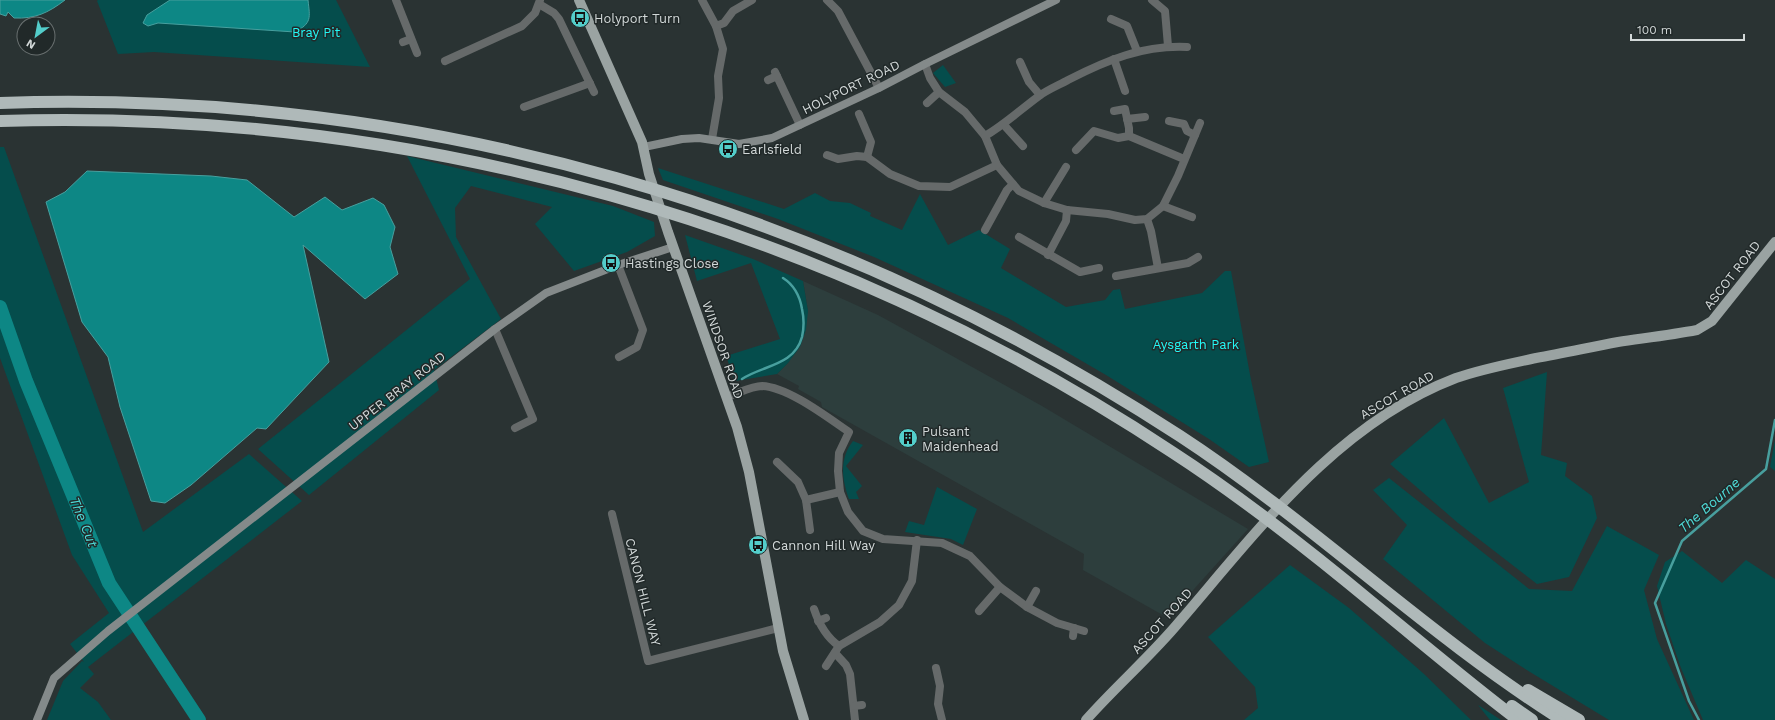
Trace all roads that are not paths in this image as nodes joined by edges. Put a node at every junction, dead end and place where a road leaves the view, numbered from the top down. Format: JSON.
{"nodes":[{"id":1,"x":396,"y":0,"type":"edge"},
{"id":2,"x":579,"y":0,"type":"edge"},
{"id":3,"x":702,"y":0,"type":"edge"},
{"id":4,"x":752,"y":0,"type":"edge"},
{"id":5,"x":827,"y":0,"type":"edge"},
{"id":6,"x":1056,"y":0,"type":"edge"},
{"id":7,"x":1152,"y":0,"type":"edge"},
{"id":8,"x":539,"y":2,"type":"edge"},
{"id":9,"x":1111,"y":19,"type":"dead end"},
{"id":10,"x":716,"y":26,"type":"junction"},
{"id":11,"x":412,"y":39,"type":"junction"},
{"id":12,"x":403,"y":42,"type":"dead end"},
{"id":13,"x":1168,"y":46,"type":"junction"},
{"id":14,"x":1187,"y":47,"type":"dead end"},
{"id":15,"x":1137,"y":51,"type":"junction"},
{"id":16,"x":417,"y":53,"type":"dead end"},
{"id":17,"x":446,"y":60,"type":"dead end"},
{"id":18,"x":1114,"y":60,"type":"junction"},
{"id":19,"x":1020,"y":62,"type":"dead end"},
{"id":20,"x":924,"y":64,"type":"junction"},
{"id":21,"x":768,"y":80,"type":"dead end"},
{"id":22,"x":590,"y":83,"type":"junction"},
{"id":23,"x":879,"y":88,"type":"junction"},
{"id":24,"x":1125,"y":91,"type":"dead end"},
{"id":25,"x":594,"y":92,"type":"dead end"},
{"id":26,"x":939,"y":92,"type":"junction"},
{"id":27,"x":1040,"y":95,"type":"junction"},
{"id":28,"x":0,"y":103,"type":"edge"},
{"id":29,"x":926,"y":103,"type":"dead end"},
{"id":30,"x":524,"y":107,"type":"dead end"},
{"id":31,"x":1114,"y":111,"type":"dead end"},
{"id":32,"x":859,"y":114,"type":"dead end"},
{"id":33,"x":1145,"y":117,"type":"dead end"},
{"id":34,"x":1127,"y":119,"type":"junction"},
{"id":35,"x":0,"y":121,"type":"edge"},
{"id":36,"x":1169,"y":121,"type":"dead end"},
{"id":37,"x":1200,"y":123,"type":"dead end"},
{"id":38,"x":800,"y":125,"type":"junction"},
{"id":39,"x":1004,"y":125,"type":"junction"},
{"id":40,"x":1194,"y":135,"type":"junction"},
{"id":41,"x":985,"y":136,"type":"junction"},
{"id":42,"x":1129,"y":136,"type":"junction"},
{"id":43,"x":712,"y":139,"type":"junction"},
{"id":44,"x":1023,"y":146,"type":"dead end"},
{"id":45,"x":644,"y":147,"type":"junction"},
{"id":46,"x":1076,"y":150,"type":"dead end"},
{"id":47,"x":827,"y":155,"type":"dead end"},
{"id":48,"x":867,"y":157,"type":"junction"},
{"id":49,"x":1184,"y":159,"type":"junction"},
{"id":50,"x":997,"y":165,"type":"junction"},
{"id":51,"x":1066,"y":167,"type":"dead end"},
{"id":52,"x":1013,"y":184,"type":"junction"},
{"id":53,"x":1044,"y":203,"type":"junction"},
{"id":54,"x":1163,"y":206,"type":"junction"},
{"id":55,"x":1067,"y":210,"type":"junction"},
{"id":56,"x":1192,"y":218,"type":"dead end"},
{"id":57,"x":1147,"y":219,"type":"junction"},
{"id":58,"x":986,"y":230,"type":"dead end"},
{"id":59,"x":1019,"y":237,"type":"dead end"},
{"id":60,"x":1775,"y":242,"type":"edge"},
{"id":61,"x":673,"y":247,"type":"junction"},
{"id":62,"x":1048,"y":255,"type":"junction"},
{"id":63,"x":1198,"y":257,"type":"dead end"},
{"id":64,"x":618,"y":265,"type":"junction"},
{"id":65,"x":1099,"y":268,"type":"dead end"},
{"id":66,"x":1158,"y":268,"type":"junction"},
{"id":67,"x":1116,"y":276,"type":"dead end"},
{"id":68,"x":495,"y":330,"type":"junction"},
{"id":69,"x":619,"y":357,"type":"dead end"},
{"id":70,"x":726,"y":397,"type":"junction"},
{"id":71,"x":515,"y":428,"type":"dead end"},
{"id":72,"x":777,"y":462,"type":"dead end"},
{"id":73,"x":840,"y":492,"type":"junction"},
{"id":74,"x":806,"y":500,"type":"junction"},
{"id":75,"x":612,"y":514,"type":"dead end"},
{"id":76,"x":810,"y":530,"type":"dead end"},
{"id":77,"x":917,"y":540,"type":"junction"},
{"id":78,"x":1000,"y":587,"type":"junction"},
{"id":79,"x":1036,"y":591,"type":"dead end"},
{"id":80,"x":1374,"y":604,"type":"junction"},
{"id":81,"x":1027,"y":607,"type":"junction"},
{"id":82,"x":814,"y":609,"type":"dead end"},
{"id":83,"x":979,"y":611,"type":"dead end"},
{"id":84,"x":778,"y":628,"type":"junction"},
{"id":85,"x":1084,"y":631,"type":"dead end"},
{"id":86,"x":837,"y":650,"type":"junction"},
{"id":87,"x":826,"y":666,"type":"dead end"},
{"id":88,"x":936,"y":668,"type":"dead end"},
{"id":89,"x":1488,"y":669,"type":"junction"},
{"id":90,"x":37,"y":720,"type":"edge"},
{"id":91,"x":804,"y":720,"type":"edge"},
{"id":92,"x":855,"y":720,"type":"edge"},
{"id":93,"x":942,"y":720,"type":"edge"},
{"id":94,"x":1086,"y":720,"type":"edge"},
{"id":95,"x":1518,"y":720,"type":"edge"},
{"id":96,"x":1532,"y":720,"type":"edge"},
{"id":97,"x":1562,"y":720,"type":"edge"},
{"id":98,"x":1579,"y":720,"type":"edge"}],
"edges":[{"from":1,"to":11,"type":"street"},
{"from":2,"to":45,"type":"main road","name":"WINDSOR ROAD"},
{"from":3,"to":10,"type":"street"},
{"from":4,"to":10,"type":"street"},
{"from":5,"to":23,"type":"street"},
{"from":6,"to":20,"type":"main road","name":"HOLYPORT ROAD"},
{"from":7,"to":13,"type":"street"},
{"from":8,"to":17,"type":"street"},
{"from":8,"to":22,"type":"street"},
{"from":9,"to":15,"type":"street"},
{"from":10,"to":43,"type":"street"},
{"from":11,"to":12,"type":"street"},
{"from":11,"to":16,"type":"street"},
{"from":13,"to":14,"type":"street"},
{"from":13,"to":15,"type":"street"},
{"from":15,"to":18,"type":"street"},
{"from":18,"to":24,"type":"street"},
{"from":18,"to":27,"type":"street"},
{"from":19,"to":27,"type":"street"},
{"from":20,"to":23,"type":"main road","name":"HOLYPORT ROAD"},
{"from":20,"to":26,"type":"street"},
{"from":21,"to":38,"type":"street"},
{"from":22,"to":25,"type":"street"},
{"from":22,"to":30,"type":"street"},
{"from":23,"to":38,"type":"main road","name":"HOLYPORT ROAD"},
{"from":26,"to":29,"type":"street"},
{"from":26,"to":41,"type":"street"},
{"from":27,"to":39,"type":"street"},
{"from":28,"to":89,"type":"highway"},
{"from":31,"to":34,"type":"street"},
{"from":32,"to":48,"type":"street"},
{"from":33,"to":34,"type":"street"},
{"from":34,"to":42,"type":"street"},
{"from":35,"to":80,"type":"highway"},
{"from":36,"to":40,"type":"street"},
{"from":37,"to":40,"type":"street"},
{"from":38,"to":43,"type":"main road","name":"HOLYPORT ROAD"},
{"from":39,"to":41,"type":"street"},
{"from":39,"to":44,"type":"street"},
{"from":40,"to":49,"type":"street"},
{"from":41,"to":50,"type":"street"},
{"from":42,"to":46,"type":"street"},
{"from":42,"to":49,"type":"street"},
{"from":43,"to":45,"type":"main road","name":"HOLYPORT ROAD"},
{"from":45,"to":61,"type":"main road","name":"WINDSOR ROAD"},
{"from":47,"to":48,"type":"street"},
{"from":48,"to":50,"type":"street"},
{"from":49,"to":54,"type":"street"},
{"from":50,"to":52,"type":"street"},
{"from":51,"to":53,"type":"street"},
{"from":52,"to":53,"type":"street"},
{"from":52,"to":58,"type":"street"},
{"from":53,"to":55,"type":"street"},
{"from":54,"to":56,"type":"street"},
{"from":54,"to":57,"type":"street"},
{"from":55,"to":57,"type":"street"},
{"from":55,"to":62,"type":"street"},
{"from":57,"to":66,"type":"street"},
{"from":59,"to":62,"type":"street"},
{"from":60,"to":94,"type":"main road","name":"ASCOT ROAD"},
{"from":61,"to":64,"type":"main road","name":"UPPER BRAY ROAD"},
{"from":61,"to":70,"type":"main road","name":"WINDSOR ROAD"},
{"from":62,"to":65,"type":"street"},
{"from":63,"to":66,"type":"street"},
{"from":64,"to":68,"type":"main road","name":"UPPER BRAY ROAD"},
{"from":64,"to":69,"type":"street"},
{"from":66,"to":67,"type":"street"},
{"from":68,"to":71,"type":"street"},
{"from":68,"to":90,"type":"main road","name":"UPPER BRAY ROAD"},
{"from":70,"to":73,"type":"street"},
{"from":70,"to":84,"type":"main road","name":"WINDSOR ROAD"},
{"from":72,"to":74,"type":"street"},
{"from":73,"to":74,"type":"street"},
{"from":73,"to":77,"type":"street"},
{"from":74,"to":76,"type":"street"},
{"from":75,"to":84,"type":"street","name":"CANON HILL WAY"},
{"from":77,"to":78,"type":"street"},
{"from":77,"to":86,"type":"street"},
{"from":78,"to":81,"type":"street"},
{"from":78,"to":83,"type":"street"},
{"from":79,"to":81,"type":"street"},
{"from":80,"to":95,"type":"highway"},
{"from":80,"to":96,"type":"highway"},
{"from":81,"to":85,"type":"street"},
{"from":82,"to":86,"type":"street"},
{"from":84,"to":91,"type":"main road","name":"WINDSOR ROAD"},
{"from":86,"to":87,"type":"street"},
{"from":86,"to":92,"type":"street"},
{"from":88,"to":93,"type":"street"},
{"from":89,"to":97,"type":"highway"},
{"from":89,"to":98,"type":"highway"}]}
